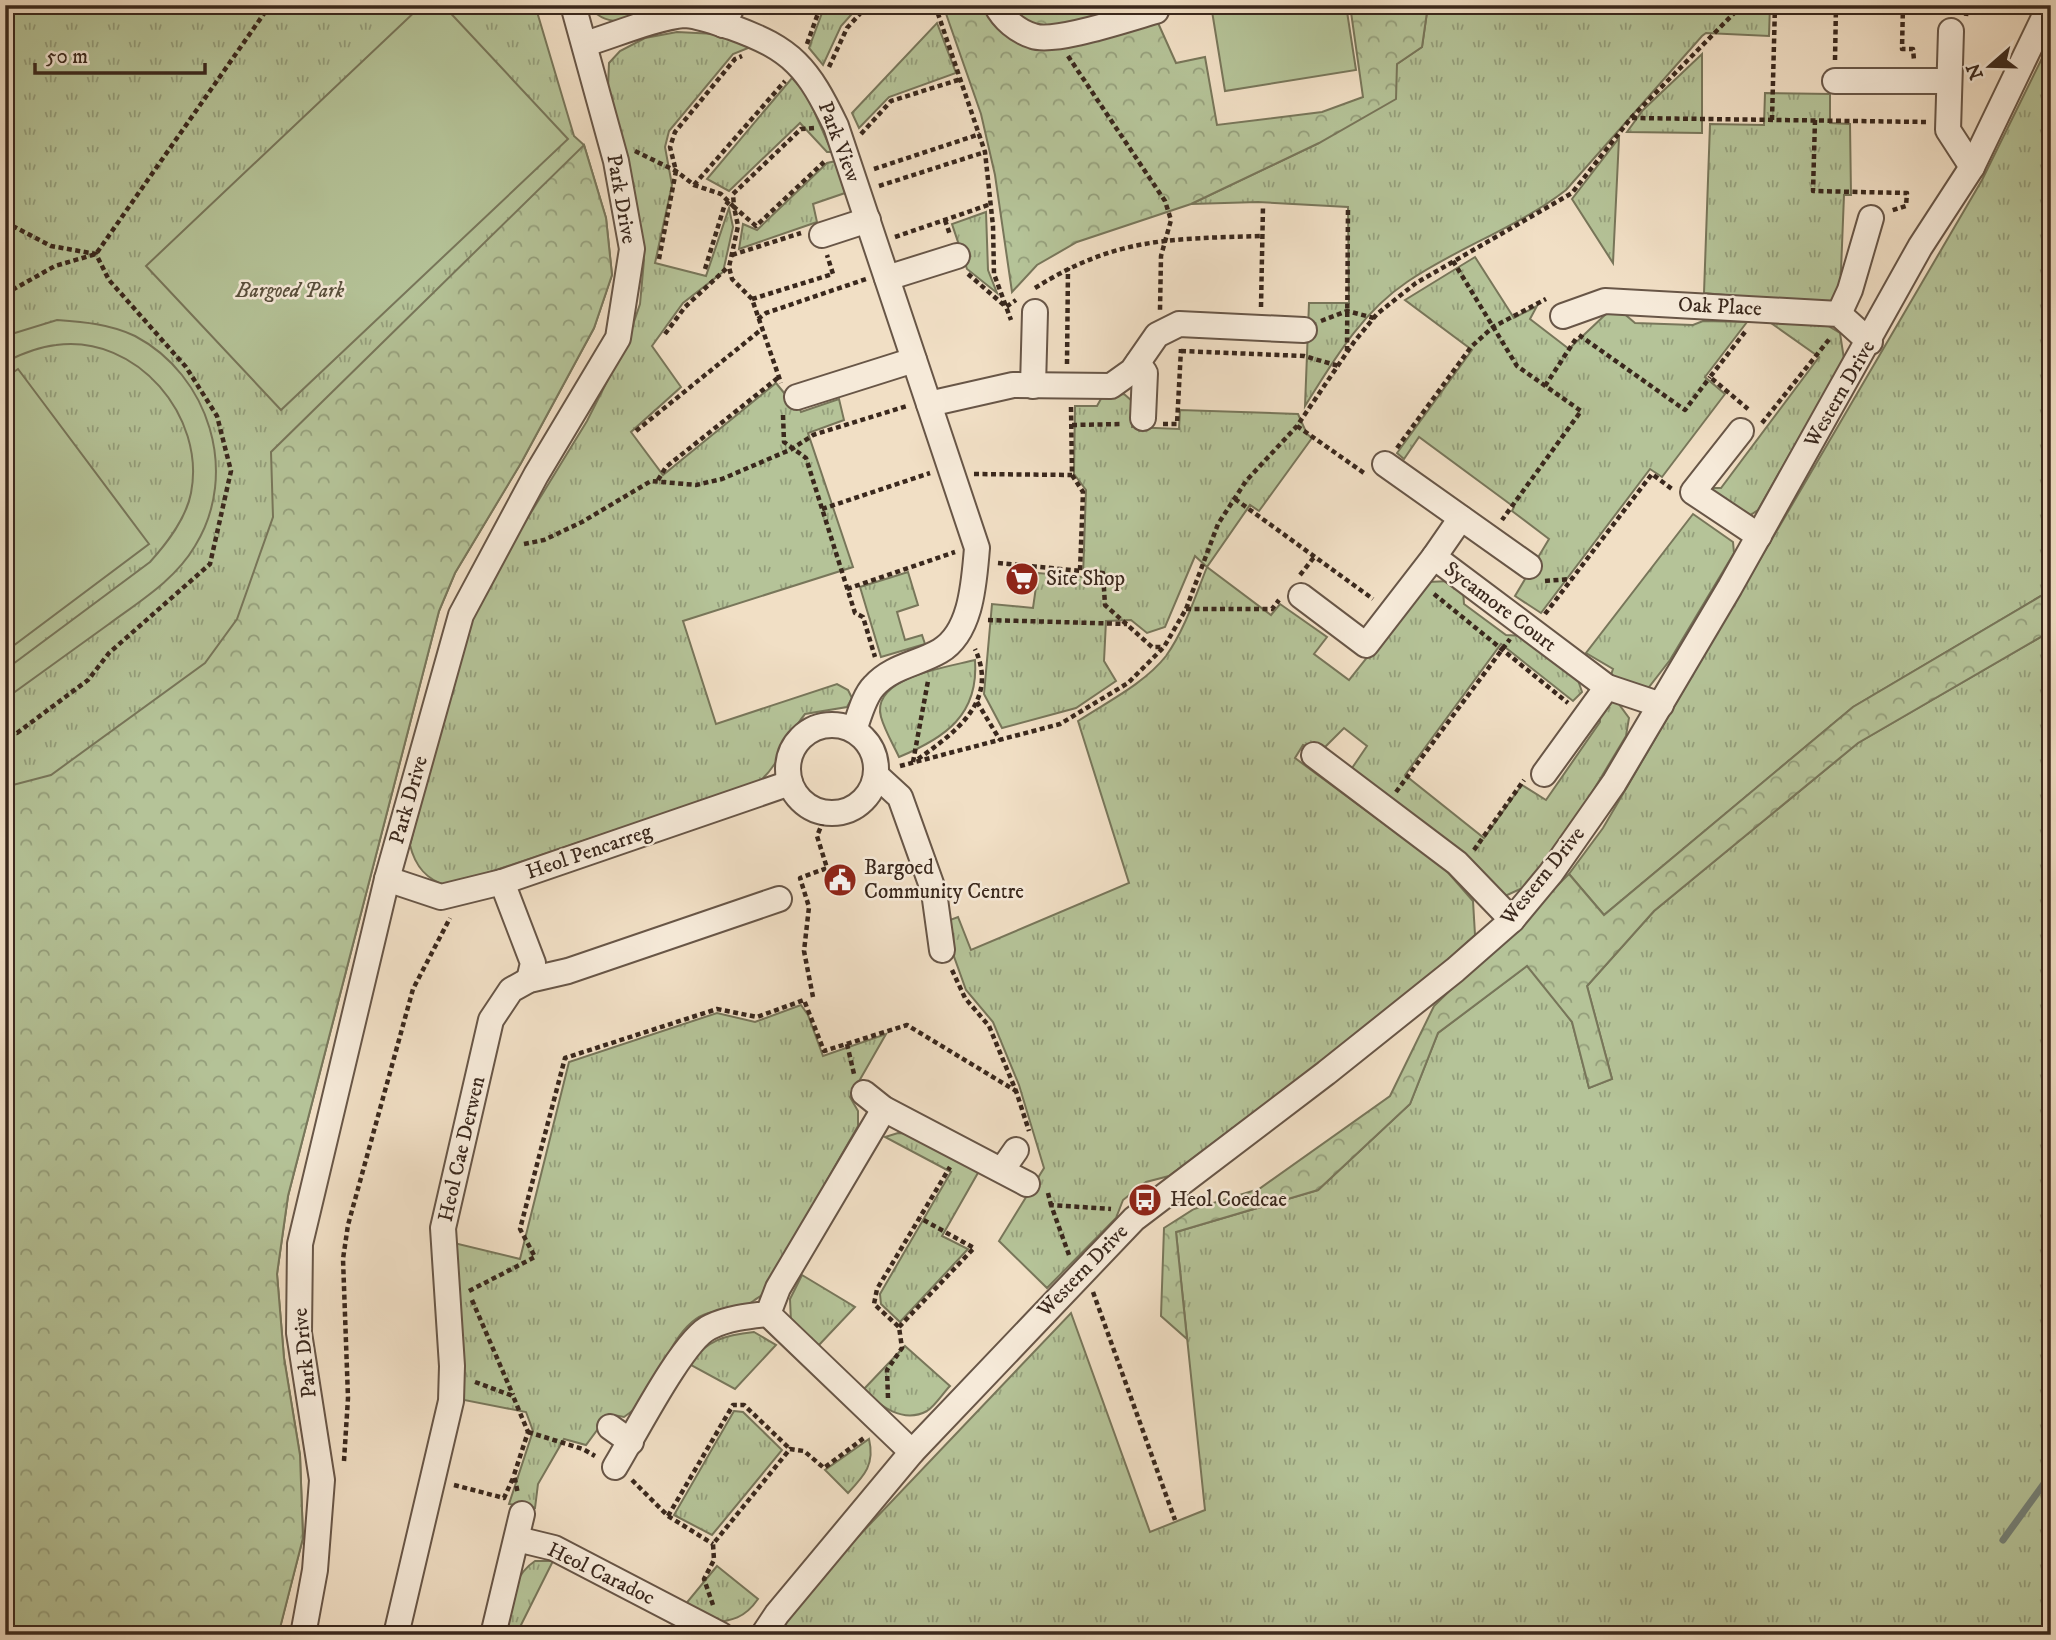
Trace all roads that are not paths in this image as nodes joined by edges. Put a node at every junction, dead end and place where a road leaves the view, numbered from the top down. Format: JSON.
{"nodes":[{"id":1,"x":573,"y":5,"type":"edge"},
{"id":2,"x":996,"y":5,"type":"edge"},
{"id":3,"x":2050,"y":5,"type":"edge"},
{"id":4,"x":687,"y":10,"type":"edge"},
{"id":5,"x":1156,"y":11,"type":"dead end"},
{"id":6,"x":728,"y":15,"type":"edge"},
{"id":7,"x":1951,"y":31,"type":"dead end"},
{"id":8,"x":585,"y":44,"type":"junction"},
{"id":9,"x":1835,"y":81,"type":"dead end"},
{"id":10,"x":1949,"y":81,"type":"junction"},
{"id":11,"x":1972,"y":167,"type":"junction"},
{"id":12,"x":1871,"y":218,"type":"road end"},
{"id":13,"x":868,"y":220,"type":"junction"},
{"id":14,"x":822,"y":235,"type":"road end"},
{"id":15,"x":957,"y":256,"type":"dead end"},
{"id":16,"x":887,"y":278,"type":"junction"},
{"id":17,"x":1035,"y":312,"type":"dead end"},
{"id":18,"x":1839,"y":314,"type":"junction"},
{"id":19,"x":1571,"y":325,"type":"road end"},
{"id":20,"x":1304,"y":330,"type":"road end"},
{"id":21,"x":1870,"y":342,"type":"junction"},
{"id":22,"x":914,"y":360,"type":"junction"},
{"id":23,"x":1138,"y":363,"type":"junction"},
{"id":24,"x":1033,"y":386,"type":"junction"},
{"id":25,"x":789,"y":398,"type":"road end"},
{"id":26,"x":929,"y":404,"type":"junction"},
{"id":27,"x":1143,"y":418,"type":"dead end"},
{"id":28,"x":1752,"y":427,"type":"road end"},
{"id":29,"x":1385,"y":464,"type":"road end"},
{"id":30,"x":1461,"y":518,"type":"junction"},
{"id":31,"x":1759,"y":536,"type":"junction"},
{"id":32,"x":1434,"y":557,"type":"junction"},
{"id":33,"x":1529,"y":566,"type":"dead end"},
{"id":34,"x":1293,"y":591,"type":"road end"},
{"id":35,"x":1606,"y":687,"type":"junction"},
{"id":36,"x":1661,"y":705,"type":"junction"},
{"id":37,"x":854,"y":730,"type":"junction"},
{"id":38,"x":1314,"y":755,"type":"dead end"},
{"id":39,"x":1544,"y":774,"type":"road end"},
{"id":40,"x":876,"y":775,"type":"junction"},
{"id":41,"x":790,"y":783,"type":"junction"},
{"id":42,"x":387,"y":879,"type":"junction"},
{"id":43,"x":502,"y":882,"type":"junction"},
{"id":44,"x":779,"y":899,"type":"dead end"},
{"id":45,"x":1512,"y":920,"type":"junction"},
{"id":46,"x":942,"y":950,"type":"road end"},
{"id":47,"x":528,"y":980,"type":"junction"},
{"id":48,"x":864,"y":1093,"type":"road end"},
{"id":49,"x":884,"y":1108,"type":"junction"},
{"id":50,"x":1024,"y":1147,"type":"road end"},
{"id":51,"x":1002,"y":1170,"type":"junction"},
{"id":52,"x":1035,"y":1182,"type":"road end"},
{"id":53,"x":768,"y":1314,"type":"junction"},
{"id":54,"x":610,"y":1427,"type":"dead end"},
{"id":55,"x":631,"y":1442,"type":"junction"},
{"id":56,"x":912,"y":1452,"type":"junction"},
{"id":57,"x":615,"y":1467,"type":"dead end"},
{"id":58,"x":522,"y":1514,"type":"road end"},
{"id":59,"x":517,"y":1539,"type":"junction"},
{"id":60,"x":495,"y":1627,"type":"edge"},
{"id":61,"x":303,"y":1635,"type":"edge"},
{"id":62,"x":396,"y":1635,"type":"edge"},
{"id":63,"x":721,"y":1635,"type":"edge"},
{"id":64,"x":763,"y":1635,"type":"edge"}],
"edges":[{"from":1,"to":8,"type":"street","name":"Park Drive"},
{"from":2,"to":5,"type":"street"},
{"from":3,"to":11,"type":"street","name":"Western Drive"},
{"from":4,"to":6,"type":"street","name":"Park View"},
{"from":4,"to":8,"type":"street","name":"Park View"},
{"from":6,"to":13,"type":"street","name":"Park View"},
{"from":7,"to":10,"type":"street"},
{"from":8,"to":42,"type":"street","name":"Park Drive"},
{"from":9,"to":10,"type":"street"},
{"from":10,"to":11,"type":"street"},
{"from":11,"to":21,"type":"street","name":"Western Drive"},
{"from":12,"to":18,"type":"street"},
{"from":13,"to":14,"type":"street"},
{"from":13,"to":16,"type":"street","name":"Park View"},
{"from":15,"to":16,"type":"street"},
{"from":16,"to":22,"type":"street","name":"Park View"},
{"from":17,"to":24,"type":"street"},
{"from":18,"to":19,"type":"street","name":"Oak Place"},
{"from":18,"to":21,"type":"street"},
{"from":20,"to":23,"type":"street"},
{"from":21,"to":31,"type":"street","name":"Western Drive"},
{"from":22,"to":25,"type":"street"},
{"from":22,"to":26,"type":"street","name":"Park View"},
{"from":23,"to":24,"type":"street"},
{"from":23,"to":27,"type":"street"},
{"from":24,"to":26,"type":"street"},
{"from":26,"to":37,"type":"street","name":"Park View"},
{"from":28,"to":31,"type":"street"},
{"from":29,"to":30,"type":"street"},
{"from":30,"to":32,"type":"street"},
{"from":30,"to":33,"type":"street"},
{"from":31,"to":36,"type":"street","name":"Western Drive"},
{"from":32,"to":34,"type":"street","name":"Sycamore Court"},
{"from":32,"to":35,"type":"street","name":"Sycamore Court"},
{"from":35,"to":36,"type":"street","name":"Sycamore Court"},
{"from":35,"to":39,"type":"street"},
{"from":36,"to":45,"type":"street","name":"Western Drive"},
{"from":37,"to":40,"type":"street"},
{"from":37,"to":41,"type":"street"},
{"from":38,"to":45,"type":"street"},
{"from":40,"to":41,"type":"street"},
{"from":40,"to":46,"type":"street"},
{"from":41,"to":43,"type":"street","name":"Heol Pencarreg"},
{"from":42,"to":43,"type":"street","name":"Heol Pencarreg"},
{"from":42,"to":61,"type":"street","name":"Park Drive"},
{"from":43,"to":47,"type":"street"},
{"from":44,"to":47,"type":"street","name":"Heol Cae Derwen"},
{"from":45,"to":56,"type":"street","name":"Western Drive"},
{"from":47,"to":62,"type":"street","name":"Heol Cae Derwen"},
{"from":48,"to":49,"type":"street"},
{"from":49,"to":51,"type":"street"},
{"from":49,"to":53,"type":"street"},
{"from":50,"to":51,"type":"street"},
{"from":51,"to":52,"type":"street"},
{"from":53,"to":55,"type":"street"},
{"from":53,"to":56,"type":"street"},
{"from":54,"to":55,"type":"street"},
{"from":55,"to":57,"type":"street"},
{"from":56,"to":64,"type":"street","name":"Western Drive"},
{"from":58,"to":59,"type":"street","name":"Heol Caradoc"},
{"from":59,"to":60,"type":"street","name":"Heol Caradoc"},
{"from":59,"to":63,"type":"street","name":"Heol Caradoc"}]}
